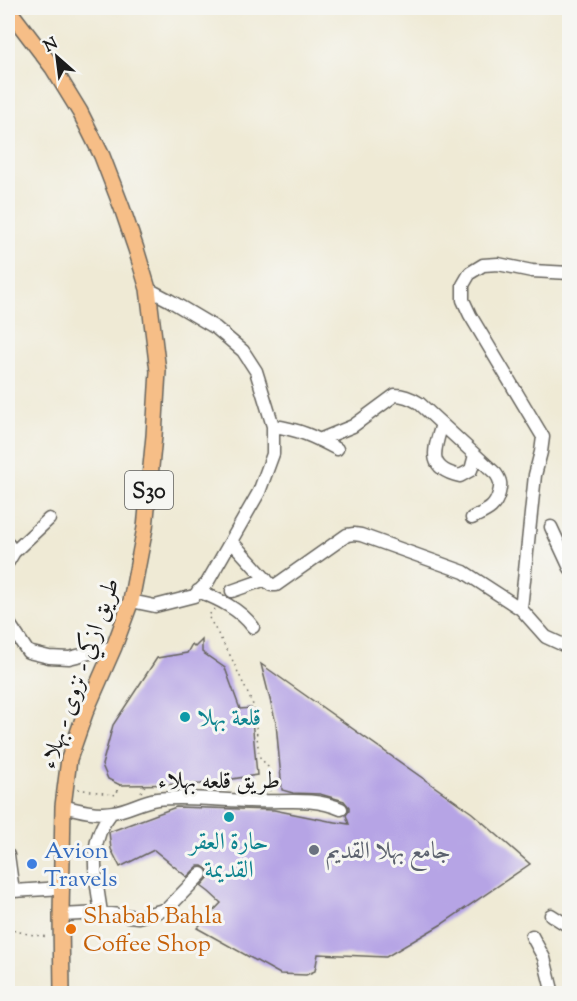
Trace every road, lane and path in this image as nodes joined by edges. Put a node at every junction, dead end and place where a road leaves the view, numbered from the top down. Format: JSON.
{"nodes":[{"id":1,"x":8,"y":9,"type":"edge"},
{"id":2,"x":570,"y":273,"type":"edge"},
{"id":3,"x":148,"y":289,"type":"junction"},
{"id":4,"x":442,"y":424,"type":"junction"},
{"id":5,"x":273,"y":426,"type":"junction"},
{"id":6,"x":319,"y":440,"type":"junction"},
{"id":7,"x":338,"y":449,"type":"dead end"},
{"id":8,"x":476,"y":455,"type":"junction"},
{"id":9,"x":472,"y":518,"type":"dead end"},
{"id":10,"x":49,"y":519,"type":"dead end"},
{"id":11,"x":551,"y":527,"type":"dead end"},
{"id":12,"x":231,"y":541,"type":"junction"},
{"id":13,"x":10,"y":553,"type":"edge"},
{"id":14,"x":570,"y":568,"type":"edge"},
{"id":15,"x":266,"y":579,"type":"junction"},
{"id":16,"x":198,"y":591,"type":"junction"},
{"id":17,"x":232,"y":591,"type":"dead end"},
{"id":18,"x":131,"y":601,"type":"junction"},
{"id":19,"x":222,"y":602,"type":"junction"},
{"id":20,"x":521,"y":609,"type":"junction"},
{"id":21,"x":8,"y":622,"type":"edge"},
{"id":22,"x":253,"y":627,"type":"dead end"},
{"id":23,"x":114,"y":647,"type":"junction"},
{"id":24,"x":570,"y":648,"type":"edge"},
{"id":25,"x":120,"y":784,"type":"dead end"},
{"id":26,"x":65,"y":788,"type":"junction"},
{"id":27,"x":271,"y":802,"type":"junction"},
{"id":28,"x":63,"y":806,"type":"junction"},
{"id":29,"x":341,"y":809,"type":"dead end"},
{"id":30,"x":111,"y":813,"type":"junction"},
{"id":31,"x":8,"y":855,"type":"edge"},
{"id":32,"x":201,"y":874,"type":"dead end"},
{"id":33,"x":63,"y":888,"type":"junction"},
{"id":34,"x":10,"y":892,"type":"edge"},
{"id":35,"x":101,"y":913,"type":"junction"},
{"id":36,"x":61,"y":915,"type":"junction"},
{"id":37,"x":551,"y":915,"type":"dead end"},
{"id":38,"x":570,"y":927,"type":"edge"},
{"id":39,"x":8,"y":929,"type":"edge"},
{"id":40,"x":532,"y":936,"type":"dead end"},
{"id":41,"x":62,"y":938,"type":"junction"},
{"id":42,"x":62,"y":993,"type":"edge"},
{"id":43,"x":553,"y":993,"type":"edge"}],
"edges":[{"from":1,"to":3,"type":"main road","name":"طريق ازكي - نزوى - بهلاء","number":"S30"},
{"from":2,"to":20,"type":"street"},
{"from":3,"to":5,"type":"street"},
{"from":3,"to":18,"type":"main road","name":"طريق ازكي - نزوى - بهلاء","number":"S30"},
{"from":4,"to":6,"type":"street"},
{"from":4,"to":8,"type":"street"},
{"from":4,"to":8,"type":"street"},
{"from":5,"to":6,"type":"street"},
{"from":5,"to":12,"type":"street"},
{"from":6,"to":7,"type":"street"},
{"from":8,"to":9,"type":"street"},
{"from":10,"to":13,"type":"street"},
{"from":11,"to":14,"type":"street"},
{"from":12,"to":15,"type":"street"},
{"from":12,"to":16,"type":"street"},
{"from":15,"to":17,"type":"street"},
{"from":15,"to":20,"type":"street"},
{"from":16,"to":18,"type":"street"},
{"from":16,"to":19,"type":"street"},
{"from":18,"to":23,"type":"main road","name":"طريق ازكي - نزوى - بهلاء","number":"S30"},
{"from":19,"to":22,"type":"street"},
{"from":19,"to":27,"type":"path"},
{"from":20,"to":24,"type":"street"},
{"from":21,"to":23,"type":"street"},
{"from":23,"to":26,"type":"main road","name":"طريق ازكي - نزوى - بهلاء","number":"S30"},
{"from":25,"to":26,"type":"path"},
{"from":26,"to":28,"type":"main road","name":"طريق ازكي - نزوى - بهلاء","number":"S30"},
{"from":27,"to":29,"type":"street","name":"طريق قلعه بهلاء"},
{"from":27,"to":30,"type":"street","name":"طريق قلعه بهلاء"},
{"from":28,"to":30,"type":"street","name":"طريق قلعه بهلاء"},
{"from":28,"to":33,"type":"main road","name":"طريق ازكي - نزوى - بهلاء","number":"S30"},
{"from":30,"to":35,"type":"street"},
{"from":31,"to":34,"type":"street"},
{"from":32,"to":35,"type":"street"},
{"from":33,"to":34,"type":"street"},
{"from":33,"to":36,"type":"main road","name":"طريق ازكي - نزوى - بهلاء","number":"S30"},
{"from":35,"to":36,"type":"street"},
{"from":36,"to":41,"type":"main road","name":"طريق ازكي - نزوى - بهلاء","number":"S30"},
{"from":37,"to":38,"type":"street"},
{"from":39,"to":41,"type":"path"},
{"from":40,"to":43,"type":"street"},
{"from":41,"to":42,"type":"main road","name":"طريق ازكي - نزوى - بهلاء","number":"S30"}]}
